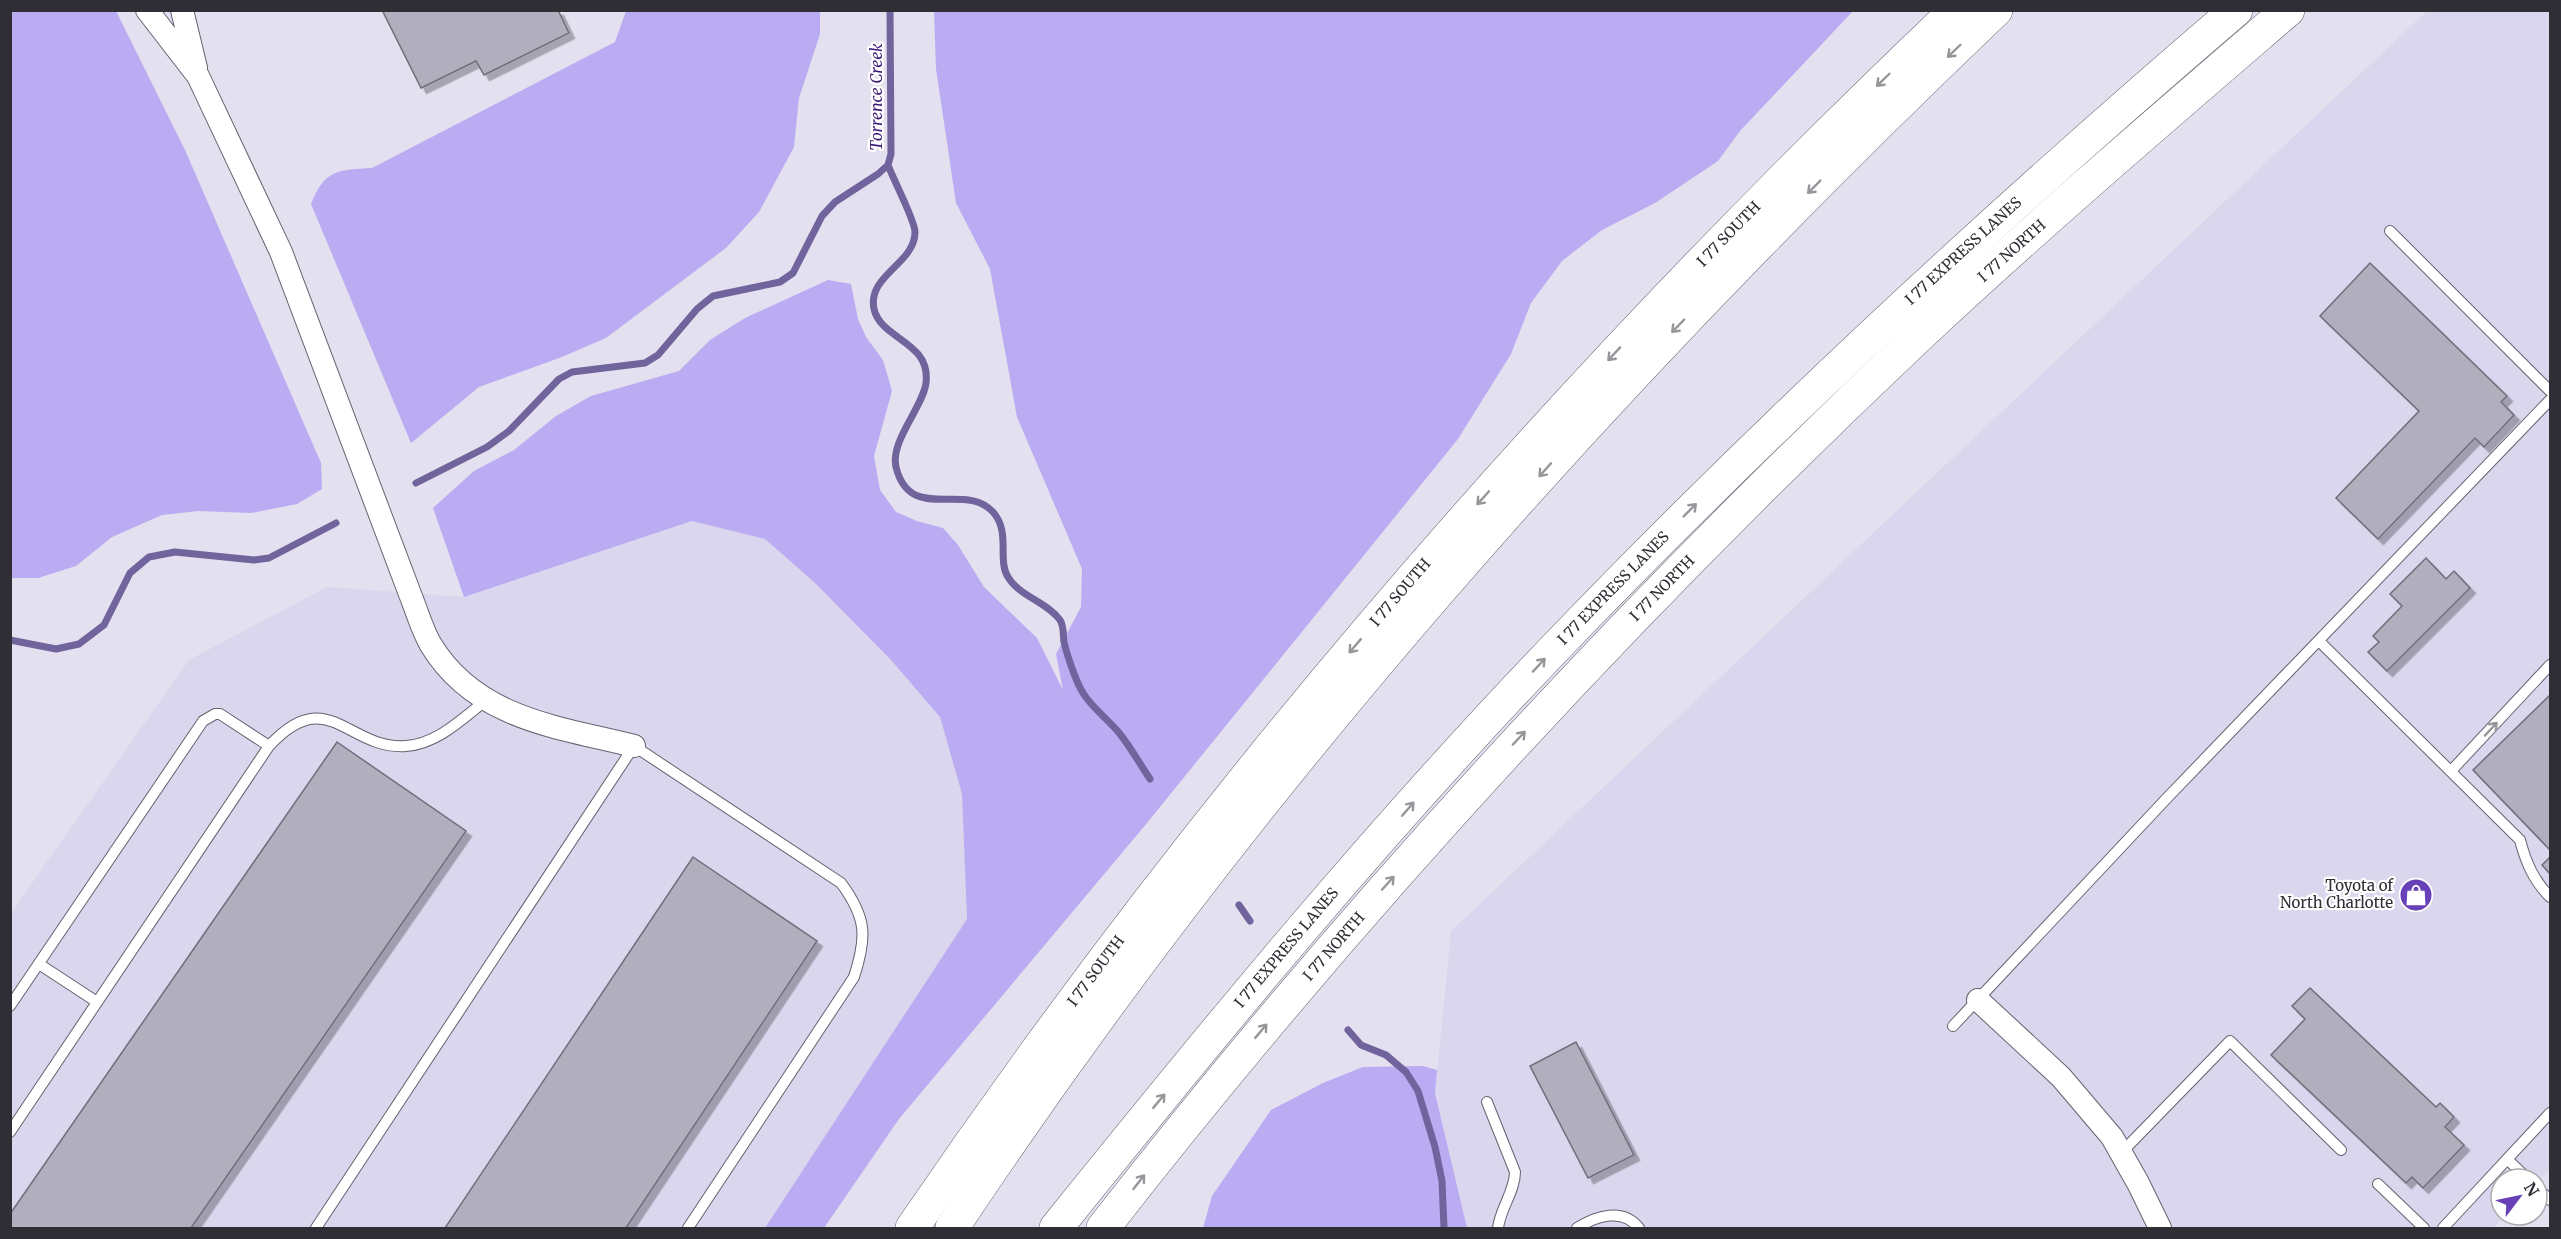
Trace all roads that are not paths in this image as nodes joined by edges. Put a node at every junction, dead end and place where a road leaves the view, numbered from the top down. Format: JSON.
{"nodes":[{"id":1,"x":147,"y":10,"type":"edge"},
{"id":2,"x":182,"y":10,"type":"edge"},
{"id":3,"x":1956,"y":10,"type":"edge"},
{"id":4,"x":1996,"y":10,"type":"edge"},
{"id":5,"x":2236,"y":10,"type":"edge"},
{"id":6,"x":2288,"y":10,"type":"edge"},
{"id":7,"x":198,"y":76,"type":"junction"},
{"id":8,"x":2390,"y":231,"type":"dead end"},
{"id":9,"x":2550,"y":391,"type":"edge"},
{"id":10,"x":2550,"y":400,"type":"edge"},
{"id":11,"x":2319,"y":641,"type":"junction"},
{"id":12,"x":2550,"y":665,"type":"edge"},
{"id":13,"x":485,"y":701,"type":"junction"},
{"id":14,"x":269,"y":746,"type":"junction"},
{"id":15,"x":634,"y":746,"type":"junction"},
{"id":16,"x":2451,"y":771,"type":"junction"},
{"id":17,"x":2550,"y":897,"type":"edge"},
{"id":18,"x":39,"y":964,"type":"junction"},
{"id":19,"x":1978,"y":1000,"type":"junction"},
{"id":20,"x":96,"y":1002,"type":"junction"},
{"id":21,"x":10,"y":1006,"type":"edge"},
{"id":22,"x":1953,"y":1026,"type":"dead end"},
{"id":23,"x":1487,"y":1102,"type":"dead end"},
{"id":24,"x":2550,"y":1113,"type":"edge"},
{"id":25,"x":10,"y":1132,"type":"edge"},
{"id":26,"x":2341,"y":1150,"type":"dead end"},
{"id":27,"x":2121,"y":1153,"type":"junction"},
{"id":28,"x":2507,"y":1159,"type":"junction"},
{"id":29,"x":2515,"y":1167,"type":"edge"},
{"id":30,"x":2378,"y":1184,"type":"dead end"},
{"id":31,"x":316,"y":1228,"type":"edge"},
{"id":32,"x":688,"y":1228,"type":"edge"},
{"id":33,"x":912,"y":1228,"type":"edge"},
{"id":34,"x":952,"y":1228,"type":"edge"},
{"id":35,"x":1056,"y":1228,"type":"edge"},
{"id":36,"x":1103,"y":1228,"type":"edge"},
{"id":37,"x":1498,"y":1228,"type":"edge"},
{"id":38,"x":1577,"y":1228,"type":"edge"},
{"id":39,"x":1639,"y":1228,"type":"edge"},
{"id":40,"x":2160,"y":1228,"type":"edge"},
{"id":41,"x":2424,"y":1228,"type":"edge"},
{"id":42,"x":2443,"y":1228,"type":"edge"}],
"edges":[{"from":1,"to":7,"type":"street"},
{"from":2,"to":7,"type":"street"},
{"from":3,"to":33,"type":"highway","name":"I 77 SOUTH","one_way":true},
{"from":4,"to":34,"type":"highway","one_way":true},
{"from":35,"to":5,"type":"highway","name":"I 77 EXPRESS LANES","one_way":true},
{"from":36,"to":6,"type":"highway","name":"I 77 NORTH","one_way":true},
{"from":7,"to":13,"type":"street"},
{"from":8,"to":9,"type":"lane"},
{"from":10,"to":11,"type":"lane"},
{"from":11,"to":16,"type":"lane"},
{"from":11,"to":19,"type":"lane"},
{"from":16,"to":12,"type":"lane","one_way":true},
{"from":13,"to":14,"type":"lane"},
{"from":13,"to":15,"type":"street"},
{"from":14,"to":18,"type":"lane"},
{"from":14,"to":20,"type":"lane"},
{"from":15,"to":31,"type":"lane"},
{"from":15,"to":32,"type":"lane"},
{"from":16,"to":17,"type":"lane"},
{"from":18,"to":20,"type":"lane"},
{"from":18,"to":21,"type":"lane"},
{"from":19,"to":22,"type":"lane"},
{"from":19,"to":27,"type":"street"},
{"from":20,"to":25,"type":"lane"},
{"from":23,"to":37,"type":"lane"},
{"from":24,"to":28,"type":"lane"},
{"from":26,"to":27,"type":"lane"},
{"from":27,"to":40,"type":"street"},
{"from":28,"to":29,"type":"lane"},
{"from":28,"to":42,"type":"lane"},
{"from":30,"to":41,"type":"lane"},
{"from":38,"to":39,"type":"lane"}]}
